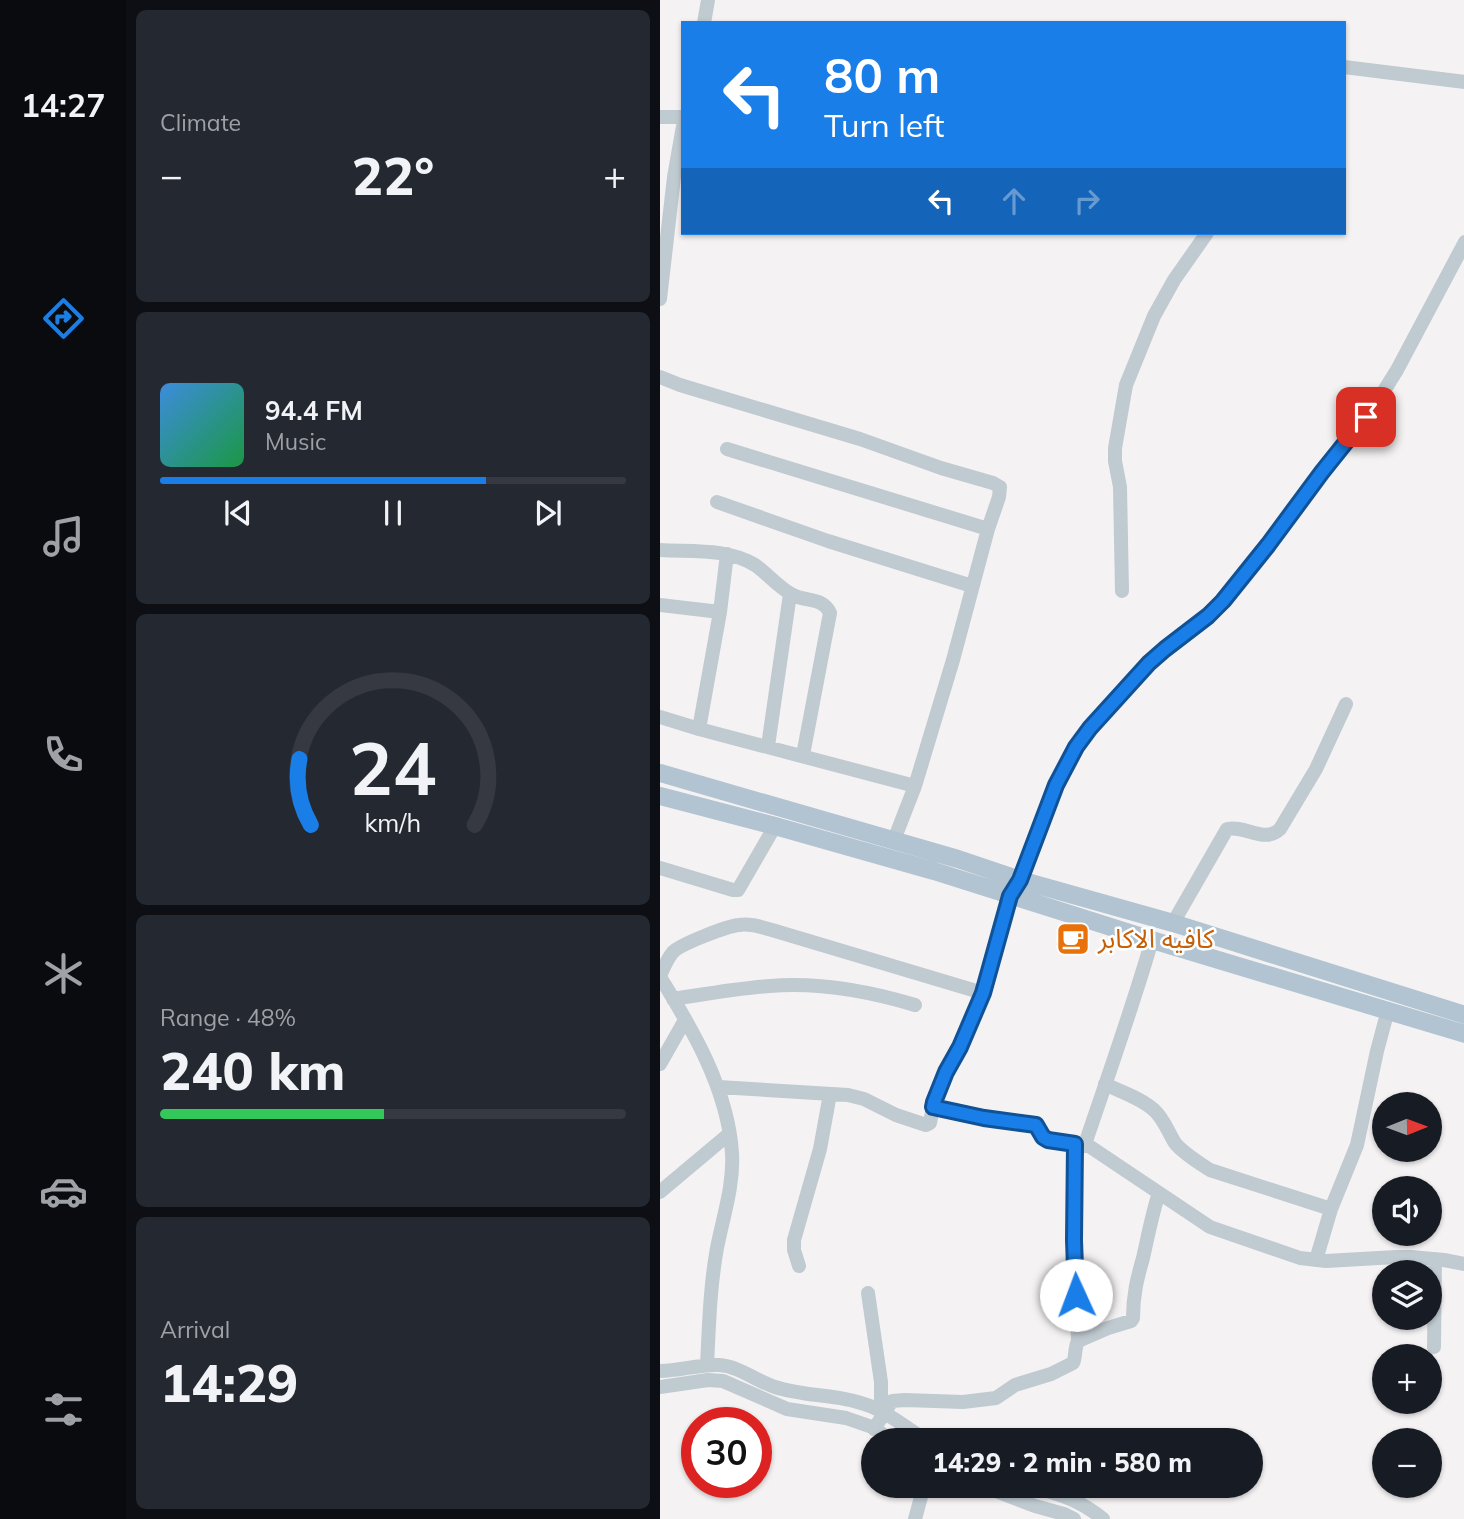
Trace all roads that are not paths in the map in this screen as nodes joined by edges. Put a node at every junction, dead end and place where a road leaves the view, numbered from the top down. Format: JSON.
{"nodes":[{"id":1,"x":708,"y":0,"type":"edge"},
{"id":2,"x":704,"y":21,"type":"edge"},
{"id":3,"x":1346,"y":67,"type":"edge"},
{"id":4,"x":1464,"y":82,"type":"edge"},
{"id":5,"x":660,"y":117,"type":"edge"},
{"id":6,"x":681,"y":117,"type":"edge"},
{"id":7,"x":681,"y":137,"type":"edge"},
{"id":8,"x":1206,"y":235,"type":"edge"},
{"id":9,"x":1464,"y":242,"type":"edge"},
{"id":10,"x":660,"y":299,"type":"edge"},
{"id":11,"x":660,"y":377,"type":"edge"},
{"id":12,"x":727,"y":449,"type":"dead end"},
{"id":13,"x":717,"y":502,"type":"dead end"},
{"id":14,"x":988,"y":528,"type":"junction"},
{"id":15,"x":660,"y":550,"type":"edge"},
{"id":16,"x":727,"y":554,"type":"junction"},
{"id":17,"x":972,"y":586,"type":"junction"},
{"id":18,"x":1122,"y":592,"type":"dead end"},
{"id":19,"x":790,"y":594,"type":"junction"},
{"id":20,"x":660,"y":605,"type":"edge"},
{"id":21,"x":720,"y":612,"type":"junction"},
{"id":22,"x":1346,"y":704,"type":"dead end"},
{"id":23,"x":660,"y":717,"type":"edge"},
{"id":24,"x":699,"y":729,"type":"junction"},
{"id":25,"x":768,"y":746,"type":"junction"},
{"id":26,"x":803,"y":755,"type":"junction"},
{"id":27,"x":660,"y":773,"type":"edge"},
{"id":28,"x":915,"y":786,"type":"junction"},
{"id":29,"x":660,"y":796,"type":"edge"},
{"id":30,"x":775,"y":826,"type":"junction"},
{"id":31,"x":894,"y":840,"type":"junction"},
{"id":32,"x":660,"y":869,"type":"edge"},
{"id":33,"x":1020,"y":880,"type":"junction"},
{"id":34,"x":1010,"y":896,"type":"junction"},
{"id":35,"x":1173,"y":923,"type":"junction"},
{"id":36,"x":1152,"y":940,"type":"junction"},
{"id":37,"x":660,"y":976,"type":"edge"},
{"id":38,"x":983,"y":993,"type":"junction"},
{"id":39,"x":673,"y":999,"type":"junction"},
{"id":40,"x":915,"y":1004,"type":"dead end"},
{"id":41,"x":1388,"y":1010,"type":"junction"},
{"id":42,"x":1464,"y":1015,"type":"edge"},
{"id":43,"x":685,"y":1020,"type":"junction"},
{"id":44,"x":1464,"y":1034,"type":"edge"},
{"id":45,"x":660,"y":1064,"type":"edge"},
{"id":46,"x":1105,"y":1084,"type":"junction"},
{"id":47,"x":718,"y":1087,"type":"junction"},
{"id":48,"x":830,"y":1094,"type":"junction"},
{"id":49,"x":933,"y":1107,"type":"junction"},
{"id":50,"x":729,"y":1134,"type":"junction"},
{"id":51,"x":1080,"y":1144,"type":"junction"},
{"id":52,"x":660,"y":1192,"type":"edge"},
{"id":53,"x":1159,"y":1193,"type":"junction"},
{"id":54,"x":1331,"y":1209,"type":"junction"},
{"id":55,"x":1435,"y":1259,"type":"junction"},
{"id":56,"x":1316,"y":1260,"type":"junction"},
{"id":57,"x":1464,"y":1264,"type":"edge"},
{"id":58,"x":799,"y":1266,"type":"dead end"},
{"id":59,"x":868,"y":1293,"type":"dead end"},
{"id":60,"x":1078,"y":1341,"type":"junction"},
{"id":61,"x":1434,"y":1344,"type":"edge"},
{"id":62,"x":707,"y":1365,"type":"junction"},
{"id":63,"x":660,"y":1371,"type":"edge"},
{"id":64,"x":660,"y":1387,"type":"edge"},
{"id":65,"x":882,"y":1411,"type":"junction"},
{"id":66,"x":871,"y":1428,"type":"edge"},
{"id":67,"x":874,"y":1428,"type":"edge"},
{"id":68,"x":907,"y":1428,"type":"edge"},
{"id":69,"x":921,"y":1498,"type":"edge"},
{"id":70,"x":1016,"y":1498,"type":"edge"},
{"id":71,"x":1069,"y":1498,"type":"edge"},
{"id":72,"x":915,"y":1519,"type":"edge"},
{"id":73,"x":1074,"y":1519,"type":"edge"},
{"id":74,"x":1103,"y":1519,"type":"edge"}],
"edges":[{"from":1,"to":2,"type":"street"},
{"from":3,"to":4,"type":"street"},
{"from":5,"to":6,"type":"street"},
{"from":7,"to":10,"type":"street"},
{"from":8,"to":18,"type":"street"},
{"from":9,"to":33,"type":"street"},
{"from":11,"to":14,"type":"street"},
{"from":12,"to":14,"type":"street"},
{"from":13,"to":17,"type":"street"},
{"from":14,"to":17,"type":"street"},
{"from":15,"to":16,"type":"street"},
{"from":16,"to":19,"type":"street"},
{"from":16,"to":21,"type":"street"},
{"from":17,"to":28,"type":"street"},
{"from":19,"to":25,"type":"street"},
{"from":19,"to":26,"type":"street"},
{"from":20,"to":21,"type":"street"},
{"from":21,"to":24,"type":"street"},
{"from":22,"to":35,"type":"street"},
{"from":23,"to":24,"type":"street"},
{"from":24,"to":25,"type":"street"},
{"from":25,"to":26,"type":"street"},
{"from":26,"to":28,"type":"street"},
{"from":27,"to":31,"type":"main road"},
{"from":28,"to":31,"type":"street"},
{"from":29,"to":30,"type":"main road"},
{"from":30,"to":32,"type":"street"},
{"from":30,"to":34,"type":"main road"},
{"from":31,"to":33,"type":"main road"},
{"from":33,"to":34,"type":"street"},
{"from":33,"to":35,"type":"main road"},
{"from":34,"to":36,"type":"main road"},
{"from":34,"to":38,"type":"street"},
{"from":35,"to":42,"type":"main road"},
{"from":36,"to":41,"type":"main road"},
{"from":36,"to":46,"type":"street"},
{"from":37,"to":38,"type":"street"},
{"from":37,"to":39,"type":"street"},
{"from":38,"to":49,"type":"street"},
{"from":39,"to":40,"type":"street"},
{"from":39,"to":43,"type":"street"},
{"from":41,"to":44,"type":"main road"},
{"from":41,"to":54,"type":"street"},
{"from":43,"to":45,"type":"street"},
{"from":43,"to":47,"type":"street"},
{"from":46,"to":51,"type":"street"},
{"from":46,"to":54,"type":"street"},
{"from":47,"to":48,"type":"street"},
{"from":47,"to":50,"type":"street"},
{"from":48,"to":49,"type":"street"},
{"from":48,"to":58,"type":"street"},
{"from":49,"to":51,"type":"street"},
{"from":50,"to":52,"type":"street"},
{"from":50,"to":62,"type":"street"},
{"from":51,"to":53,"type":"street"},
{"from":51,"to":60,"type":"street"},
{"from":53,"to":56,"type":"street"},
{"from":53,"to":60,"type":"street"},
{"from":54,"to":56,"type":"street"},
{"from":55,"to":56,"type":"street"},
{"from":55,"to":57,"type":"street"},
{"from":55,"to":61,"type":"street"},
{"from":59,"to":65,"type":"street"},
{"from":60,"to":65,"type":"street"},
{"from":62,"to":63,"type":"street"},
{"from":62,"to":65,"type":"street"},
{"from":64,"to":66,"type":"street"},
{"from":65,"to":67,"type":"street"},
{"from":65,"to":68,"type":"street"},
{"from":69,"to":72,"type":"street"},
{"from":70,"to":73,"type":"street"},
{"from":71,"to":74,"type":"street"}]}
